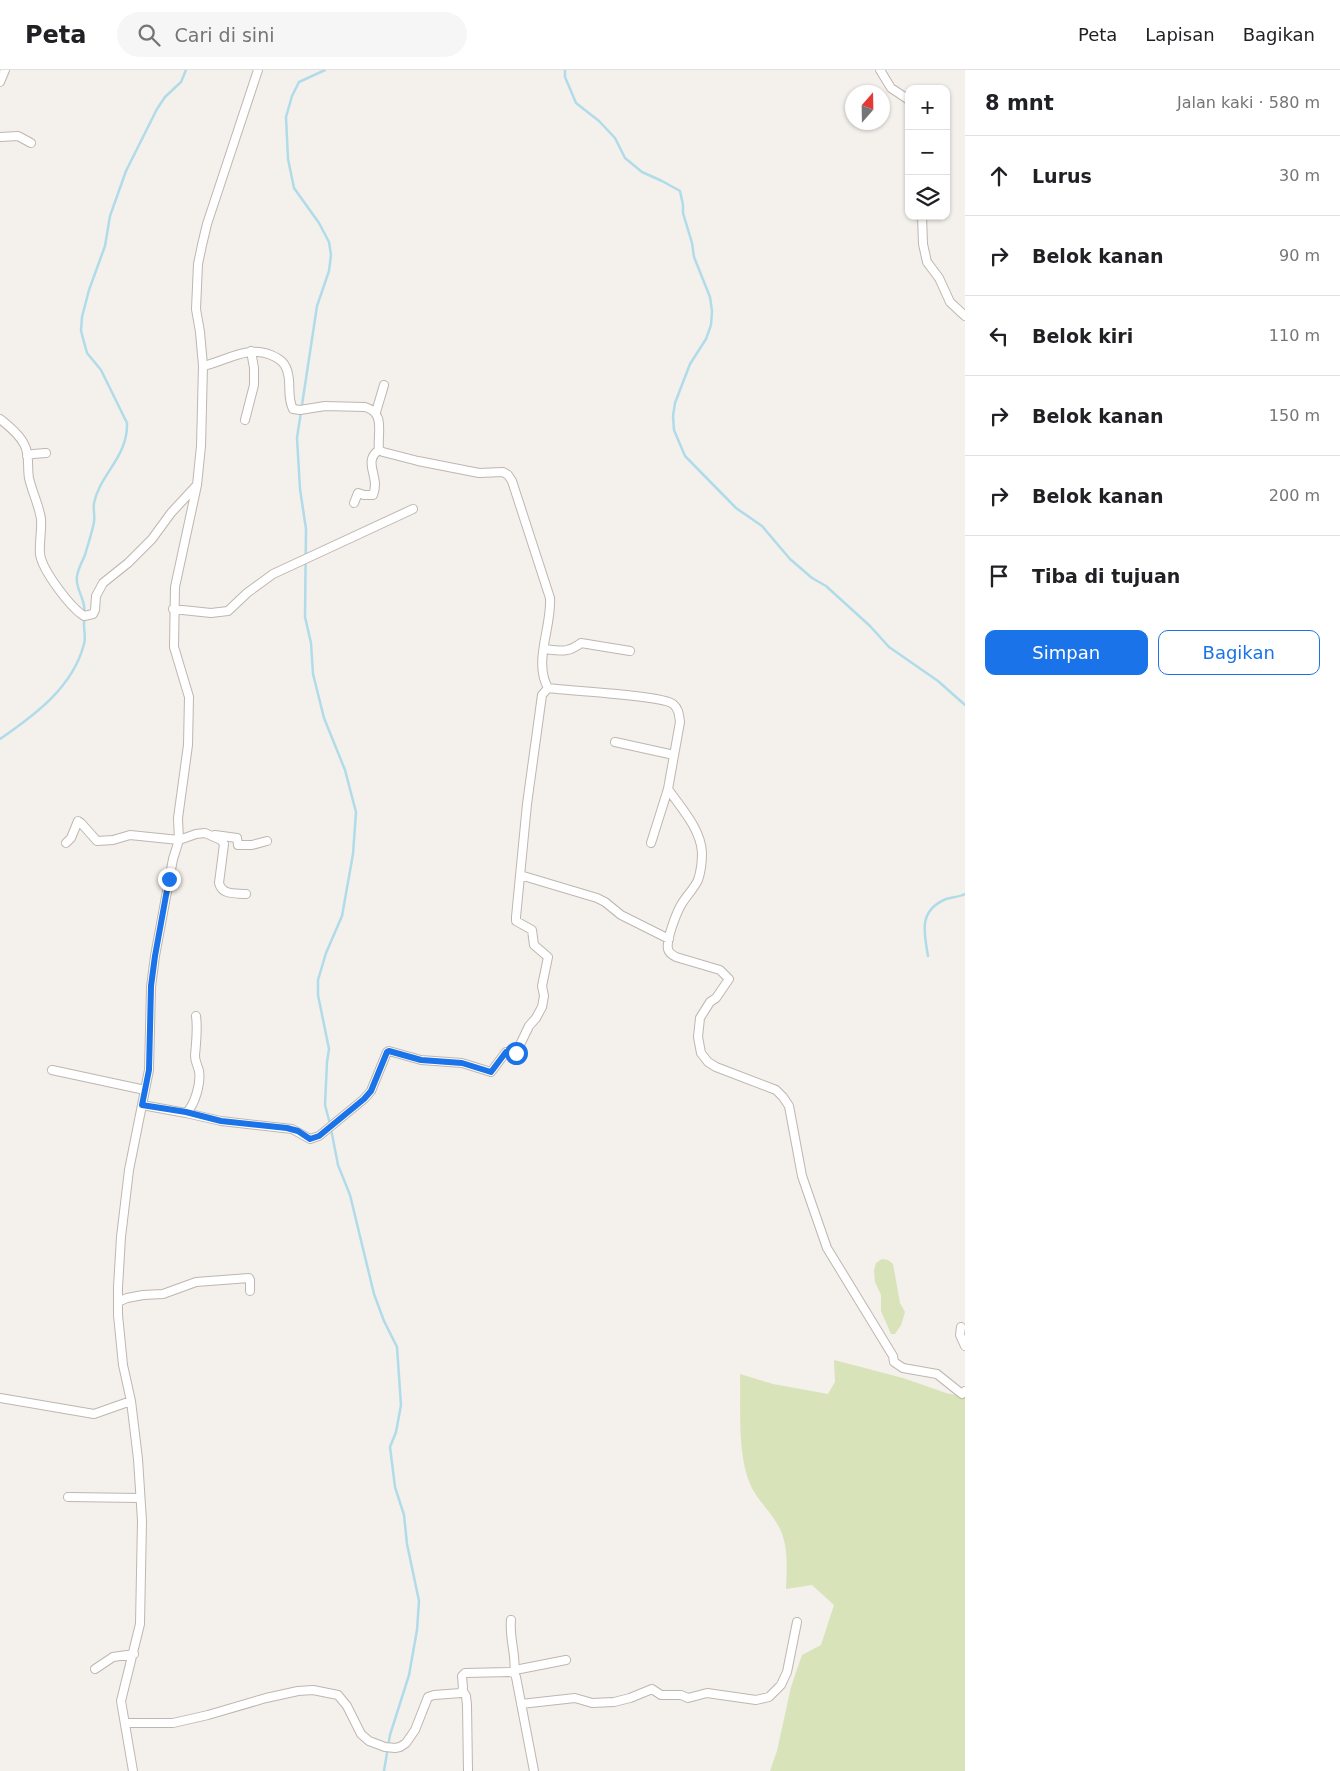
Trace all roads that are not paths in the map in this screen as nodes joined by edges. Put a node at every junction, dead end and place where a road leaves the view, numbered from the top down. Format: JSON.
{"nodes":[{"id":1,"x":6,"y":70,"type":"edge"},
{"id":2,"x":258,"y":70,"type":"edge"},
{"id":3,"x":880,"y":70,"type":"edge"},
{"id":4,"x":0,"y":82,"type":"edge"},
{"id":5,"x":905,"y":97,"type":"edge"},
{"id":6,"x":0,"y":137,"type":"edge"},
{"id":7,"x":30,"y":143,"type":"dead end"},
{"id":8,"x":922,"y":220,"type":"edge"},
{"id":9,"x":965,"y":316,"type":"edge"},
{"id":10,"x":251,"y":351,"type":"junction"},
{"id":11,"x":203,"y":366,"type":"junction"},
{"id":12,"x":384,"y":385,"type":"dead end"},
{"id":13,"x":376,"y":412,"type":"junction"},
{"id":14,"x":0,"y":419,"type":"edge"},
{"id":15,"x":245,"y":420,"type":"dead end"},
{"id":16,"x":379,"y":450,"type":"junction"},
{"id":17,"x":46,"y":453,"type":"dead end"},
{"id":18,"x":28,"y":456,"type":"junction"},
{"id":19,"x":196,"y":486,"type":"junction"},
{"id":20,"x":354,"y":503,"type":"dead end"},
{"id":21,"x":413,"y":509,"type":"dead end"},
{"id":22,"x":173,"y":609,"type":"junction"},
{"id":23,"x":544,"y":649,"type":"junction"},
{"id":24,"x":630,"y":651,"type":"dead end"},
{"id":25,"x":548,"y":688,"type":"junction"},
{"id":26,"x":615,"y":742,"type":"dead end"},
{"id":27,"x":674,"y":755,"type":"junction"},
{"id":28,"x":668,"y":789,"type":"junction"},
{"id":29,"x":206,"y":834,"type":"junction"},
{"id":30,"x":179,"y":840,"type":"junction"},
{"id":31,"x":267,"y":841,"type":"dead end"},
{"id":32,"x":66,"y":843,"type":"dead end"},
{"id":33,"x":651,"y":843,"type":"dead end"},
{"id":34,"x":520,"y":875,"type":"junction"},
{"id":35,"x":246,"y":894,"type":"dead end"},
{"id":36,"x":669,"y":939,"type":"junction"},
{"id":37,"x":196,"y":1016,"type":"dead end"},
{"id":38,"x":52,"y":1070,"type":"dead end"},
{"id":39,"x":145,"y":1090,"type":"junction"},
{"id":40,"x":142,"y":1105,"type":"junction"},
{"id":41,"x":186,"y":1112,"type":"junction"},
{"id":42,"x":250,"y":1291,"type":"dead end"},
{"id":43,"x":118,"y":1302,"type":"junction"},
{"id":44,"x":961,"y":1327,"type":"dead end"},
{"id":45,"x":965,"y":1346,"type":"edge"},
{"id":46,"x":965,"y":1391,"type":"edge"},
{"id":47,"x":0,"y":1398,"type":"edge"},
{"id":48,"x":131,"y":1401,"type":"junction"},
{"id":49,"x":68,"y":1497,"type":"dead end"},
{"id":50,"x":140,"y":1498,"type":"junction"},
{"id":51,"x":511,"y":1620,"type":"dead end"},
{"id":52,"x":797,"y":1622,"type":"dead end"},
{"id":53,"x":134,"y":1654,"type":"junction"},
{"id":54,"x":566,"y":1660,"type":"dead end"},
{"id":55,"x":95,"y":1668,"type":"dead end"},
{"id":56,"x":514,"y":1672,"type":"junction"},
{"id":57,"x":462,"y":1691,"type":"junction"},
{"id":58,"x":521,"y":1704,"type":"junction"},
{"id":59,"x":125,"y":1723,"type":"junction"},
{"id":60,"x":133,"y":1771,"type":"edge"},
{"id":61,"x":468,"y":1771,"type":"edge"},
{"id":62,"x":534,"y":1771,"type":"edge"}],
"edges":[{"from":1,"to":4,"type":"street"},
{"from":2,"to":11,"type":"street"},
{"from":3,"to":5,"type":"street"},
{"from":6,"to":7,"type":"street"},
{"from":8,"to":9,"type":"street"},
{"from":10,"to":11,"type":"street"},
{"from":10,"to":13,"type":"street"},
{"from":10,"to":15,"type":"street"},
{"from":11,"to":19,"type":"street"},
{"from":12,"to":13,"type":"street"},
{"from":13,"to":16,"type":"street"},
{"from":14,"to":18,"type":"street"},
{"from":16,"to":20,"type":"street"},
{"from":16,"to":23,"type":"street"},
{"from":17,"to":18,"type":"street"},
{"from":18,"to":19,"type":"street"},
{"from":19,"to":22,"type":"street"},
{"from":21,"to":22,"type":"street"},
{"from":22,"to":30,"type":"street"},
{"from":23,"to":24,"type":"street"},
{"from":23,"to":25,"type":"street"},
{"from":25,"to":27,"type":"street"},
{"from":25,"to":34,"type":"street"},
{"from":26,"to":27,"type":"street"},
{"from":27,"to":28,"type":"street"},
{"from":28,"to":33,"type":"street"},
{"from":28,"to":36,"type":"street"},
{"from":29,"to":30,"type":"street"},
{"from":29,"to":31,"type":"street"},
{"from":29,"to":35,"type":"street"},
{"from":30,"to":32,"type":"street"},
{"from":30,"to":39,"type":"street"},
{"from":34,"to":36,"type":"street"},
{"from":34,"to":41,"type":"street"},
{"from":36,"to":46,"type":"street"},
{"from":37,"to":41,"type":"street"},
{"from":38,"to":39,"type":"street"},
{"from":39,"to":40,"type":"street"},
{"from":40,"to":41,"type":"street"},
{"from":40,"to":43,"type":"street"},
{"from":42,"to":43,"type":"street"},
{"from":43,"to":48,"type":"street"},
{"from":44,"to":45,"type":"street"},
{"from":47,"to":48,"type":"street"},
{"from":48,"to":50,"type":"street"},
{"from":49,"to":50,"type":"street"},
{"from":50,"to":53,"type":"street"},
{"from":51,"to":56,"type":"street"},
{"from":52,"to":58,"type":"street"},
{"from":53,"to":55,"type":"street"},
{"from":53,"to":59,"type":"street"},
{"from":54,"to":56,"type":"street"},
{"from":56,"to":57,"type":"street"},
{"from":56,"to":58,"type":"street"},
{"from":57,"to":59,"type":"street"},
{"from":57,"to":61,"type":"street"},
{"from":58,"to":62,"type":"street"},
{"from":59,"to":60,"type":"street"}]}
